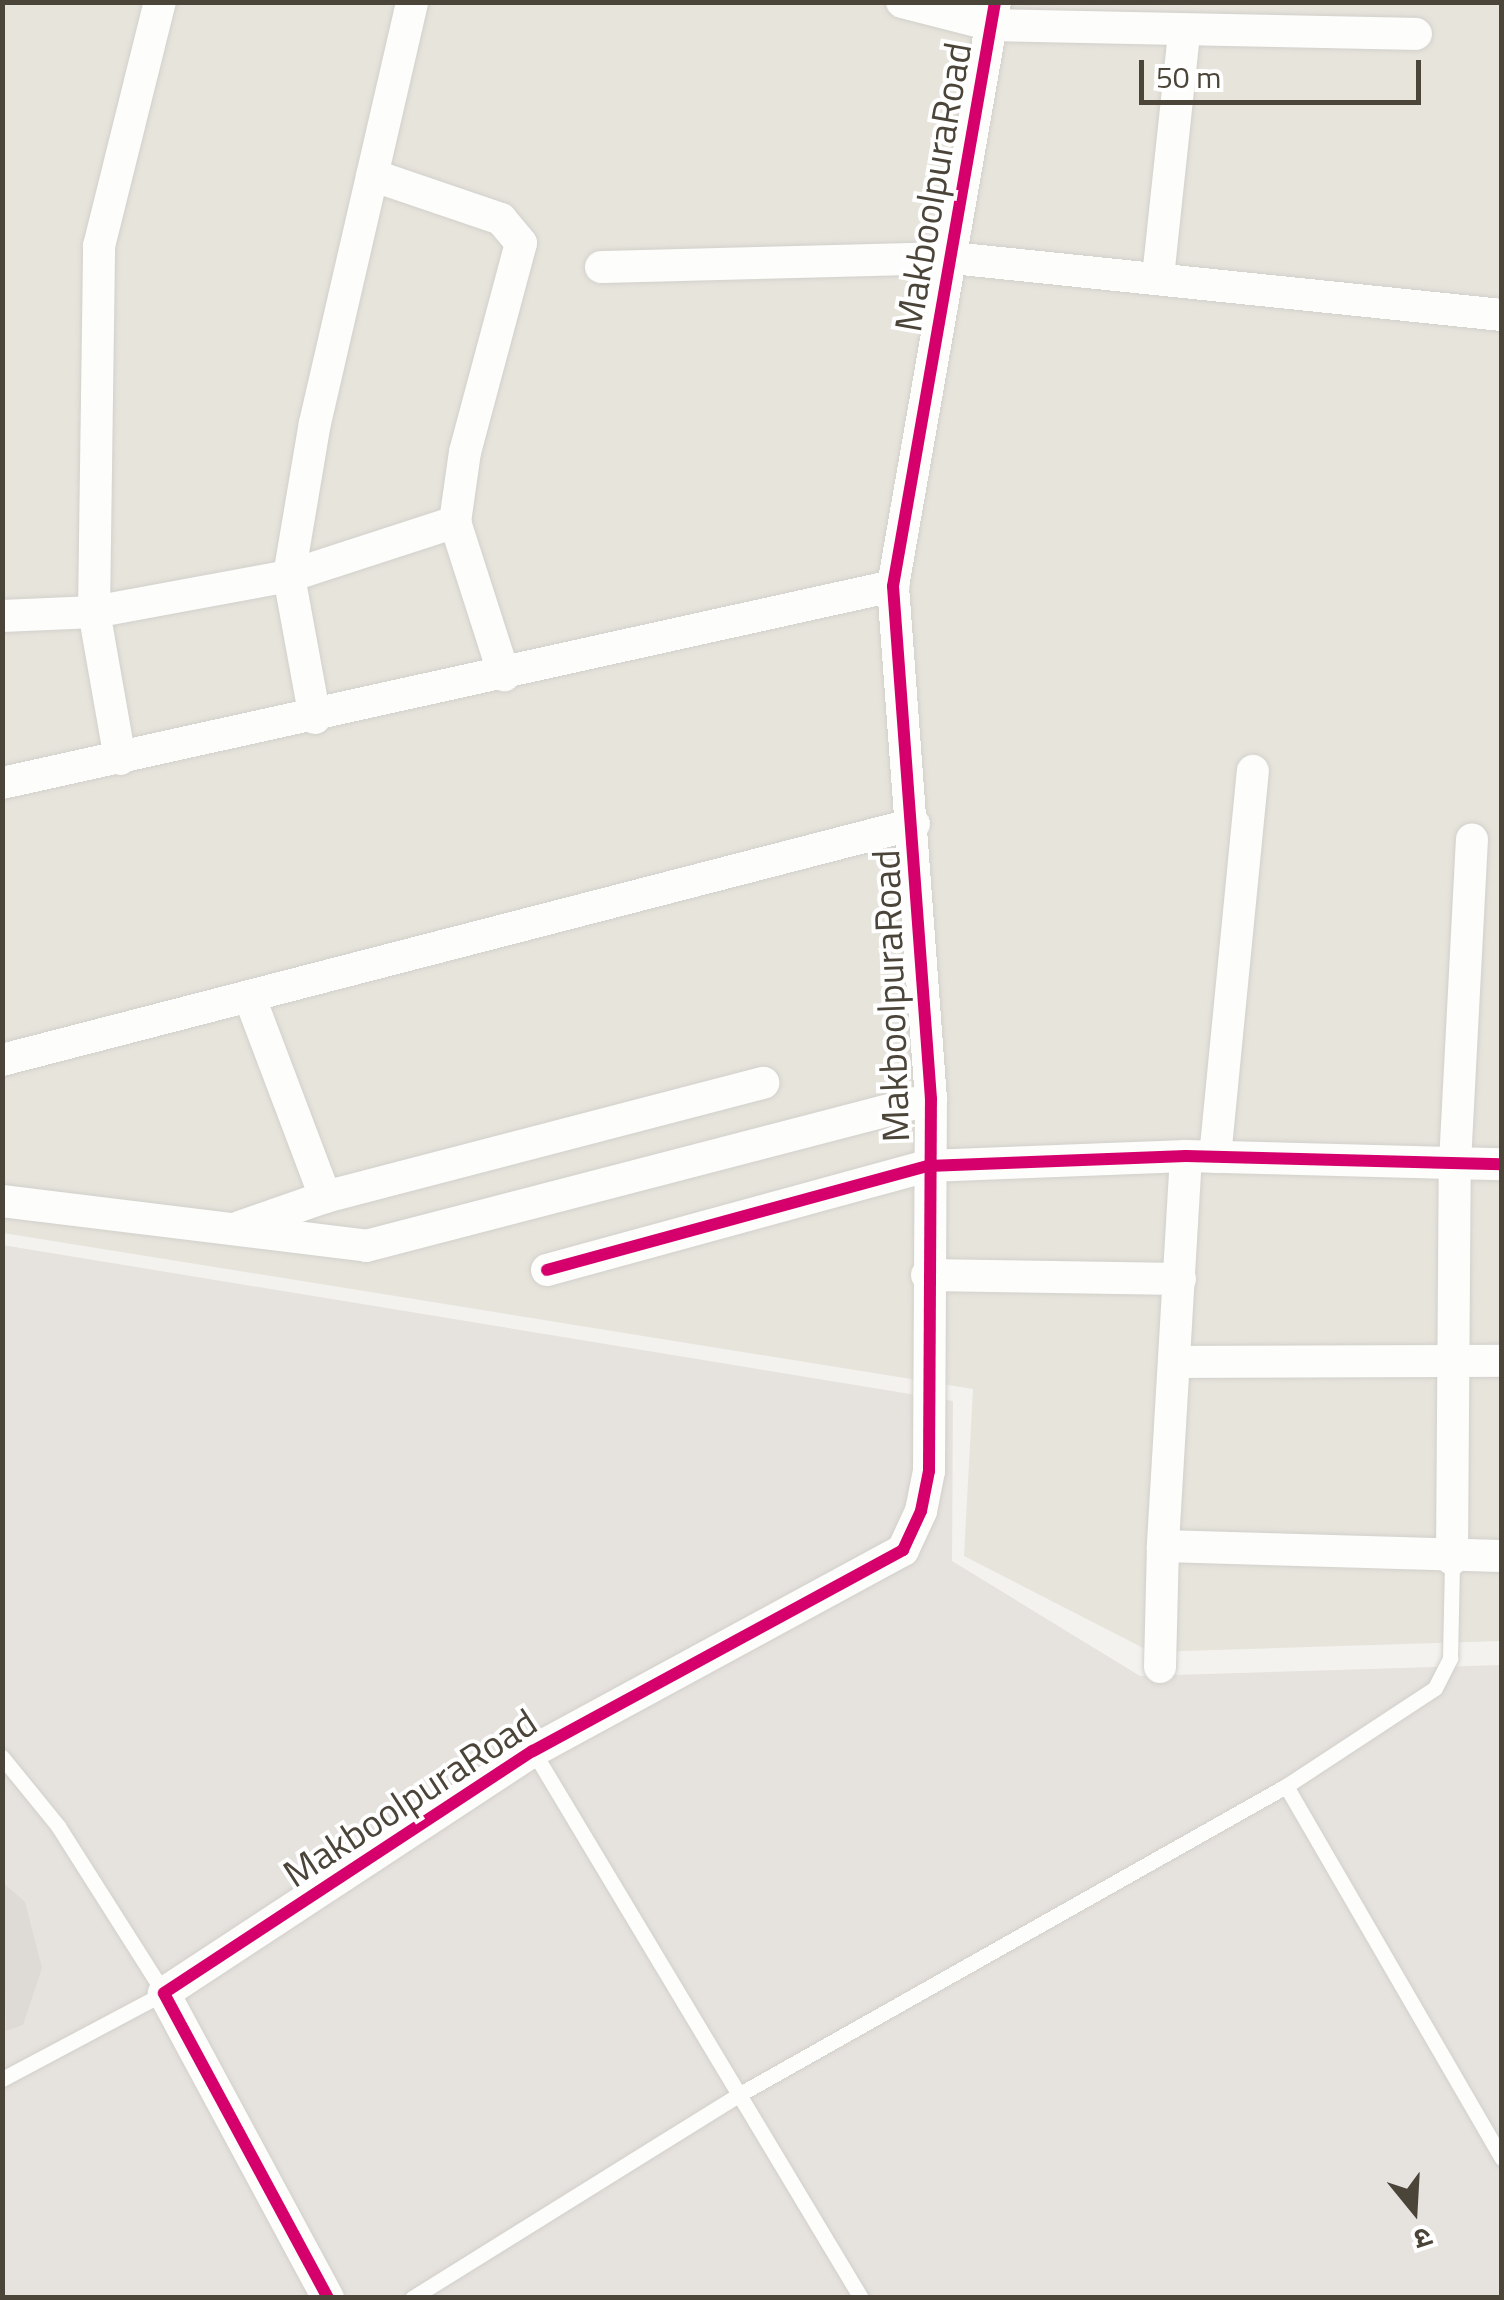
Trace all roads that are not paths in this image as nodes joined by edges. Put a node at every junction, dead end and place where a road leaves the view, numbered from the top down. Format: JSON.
{"nodes":[{"id":1,"x":160,"y":2,"type":"edge"},
{"id":2,"x":412,"y":2,"type":"edge"},
{"id":3,"x":902,"y":2,"type":"edge"},
{"id":4,"x":994,"y":14,"type":"edge"},
{"id":5,"x":1184,"y":34,"type":"junction"},
{"id":6,"x":1416,"y":34,"type":"dead end"},
{"id":7,"x":372,"y":176,"type":"junction"},
{"id":8,"x":952,"y":258,"type":"junction"},
{"id":9,"x":601,"y":267,"type":"dead end"},
{"id":10,"x":1158,"y":278,"type":"junction"},
{"id":11,"x":1502,"y":315,"type":"edge"},
{"id":12,"x":456,"y":522,"type":"junction"},
{"id":13,"x":289,"y":576,"type":"junction"},
{"id":14,"x":893,"y":586,"type":"junction"},
{"id":15,"x":94,"y":612,"type":"junction"},
{"id":16,"x":2,"y":616,"type":"edge"},
{"id":17,"x":504,"y":674,"type":"junction"},
{"id":18,"x":315,"y":718,"type":"junction"},
{"id":19,"x":120,"y":759,"type":"junction"},
{"id":20,"x":1253,"y":771,"type":"dead end"},
{"id":21,"x":2,"y":783,"type":"edge"},
{"id":22,"x":914,"y":824,"type":"junction"},
{"id":23,"x":1472,"y":839,"type":"dead end"},
{"id":24,"x":250,"y":998,"type":"junction"},
{"id":25,"x":2,"y":1060,"type":"edge"},
{"id":26,"x":764,"y":1082,"type":"dead end"},
{"id":27,"x":931,"y":1099,"type":"junction"},
{"id":28,"x":1200,"y":1157,"type":"junction"},
{"id":29,"x":1455,"y":1163,"type":"junction"},
{"id":30,"x":1502,"y":1164,"type":"edge"},
{"id":31,"x":928,"y":1166,"type":"junction"},
{"id":32,"x":325,"y":1197,"type":"junction"},
{"id":33,"x":2,"y":1201,"type":"edge"},
{"id":34,"x":230,"y":1230,"type":"junction"},
{"id":35,"x":547,"y":1270,"type":"dead end"},
{"id":36,"x":927,"y":1275,"type":"junction"},
{"id":37,"x":1180,"y":1279,"type":"junction"},
{"id":38,"x":1502,"y":1361,"type":"edge"},
{"id":39,"x":1176,"y":1362,"type":"junction"},
{"id":40,"x":1455,"y":1362,"type":"junction"},
{"id":41,"x":1163,"y":1546,"type":"junction"},
{"id":42,"x":1502,"y":1556,"type":"edge"},
{"id":43,"x":1452,"y":1559,"type":"junction"},
{"id":44,"x":1160,"y":1667,"type":"dead end"},
{"id":45,"x":534,"y":1751,"type":"junction"},
{"id":46,"x":2,"y":1758,"type":"edge"},
{"id":47,"x":1286,"y":1786,"type":"junction"},
{"id":48,"x":164,"y":1993,"type":"junction"},
{"id":49,"x":2,"y":2079,"type":"edge"},
{"id":50,"x":740,"y":2094,"type":"junction"},
{"id":51,"x":1502,"y":2158,"type":"edge"},
{"id":52,"x":328,"y":2298,"type":"edge"},
{"id":53,"x":412,"y":2298,"type":"edge"},
{"id":54,"x":861,"y":2298,"type":"edge"}],
"edges":[{"from":1,"to":15,"type":"street"},
{"from":2,"to":7,"type":"street"},
{"from":3,"to":4,"type":"street"},
{"from":4,"to":5,"type":"street"},
{"from":4,"to":8,"type":"street","name":"MakboolpuraRoad"},
{"from":5,"to":6,"type":"street"},
{"from":5,"to":10,"type":"street"},
{"from":7,"to":12,"type":"street"},
{"from":7,"to":13,"type":"street"},
{"from":8,"to":9,"type":"street"},
{"from":8,"to":10,"type":"street"},
{"from":8,"to":14,"type":"street","name":"MakboolpuraRoad"},
{"from":10,"to":11,"type":"street"},
{"from":12,"to":13,"type":"street"},
{"from":12,"to":17,"type":"street"},
{"from":13,"to":15,"type":"street"},
{"from":13,"to":18,"type":"street"},
{"from":14,"to":17,"type":"street"},
{"from":14,"to":22,"type":"street","name":"MakboolpuraRoad"},
{"from":15,"to":16,"type":"street"},
{"from":15,"to":19,"type":"street"},
{"from":17,"to":18,"type":"street"},
{"from":18,"to":19,"type":"street"},
{"from":19,"to":21,"type":"street"},
{"from":20,"to":28,"type":"street"},
{"from":22,"to":24,"type":"street"},
{"from":22,"to":27,"type":"street","name":"MakboolpuraRoad"},
{"from":23,"to":29,"type":"street"},
{"from":24,"to":25,"type":"street"},
{"from":24,"to":32,"type":"street"},
{"from":26,"to":32,"type":"street"},
{"from":27,"to":31,"type":"street","name":"MakboolpuraRoad"},
{"from":27,"to":34,"type":"street"},
{"from":28,"to":29,"type":"street"},
{"from":28,"to":31,"type":"street"},
{"from":28,"to":37,"type":"street"},
{"from":29,"to":30,"type":"street"},
{"from":29,"to":40,"type":"street"},
{"from":31,"to":35,"type":"street"},
{"from":31,"to":36,"type":"street","name":"MakboolpuraRoad"},
{"from":32,"to":34,"type":"street"},
{"from":33,"to":34,"type":"street"},
{"from":36,"to":37,"type":"street"},
{"from":36,"to":45,"type":"street","name":"MakboolpuraRoad"},
{"from":37,"to":39,"type":"street"},
{"from":38,"to":40,"type":"street"},
{"from":39,"to":40,"type":"street"},
{"from":39,"to":41,"type":"street"},
{"from":40,"to":43,"type":"street"},
{"from":41,"to":43,"type":"street"},
{"from":41,"to":44,"type":"street"},
{"from":42,"to":43,"type":"street"},
{"from":43,"to":47,"type":"lane"},
{"from":45,"to":48,"type":"street","name":"MakboolpuraRoad"},
{"from":45,"to":50,"type":"lane"},
{"from":46,"to":48,"type":"lane"},
{"from":47,"to":50,"type":"lane"},
{"from":47,"to":51,"type":"lane"},
{"from":48,"to":49,"type":"lane","name":"MakboolpuraRoad"},
{"from":48,"to":52,"type":"street"},
{"from":50,"to":53,"type":"lane"},
{"from":50,"to":54,"type":"lane"}]}
